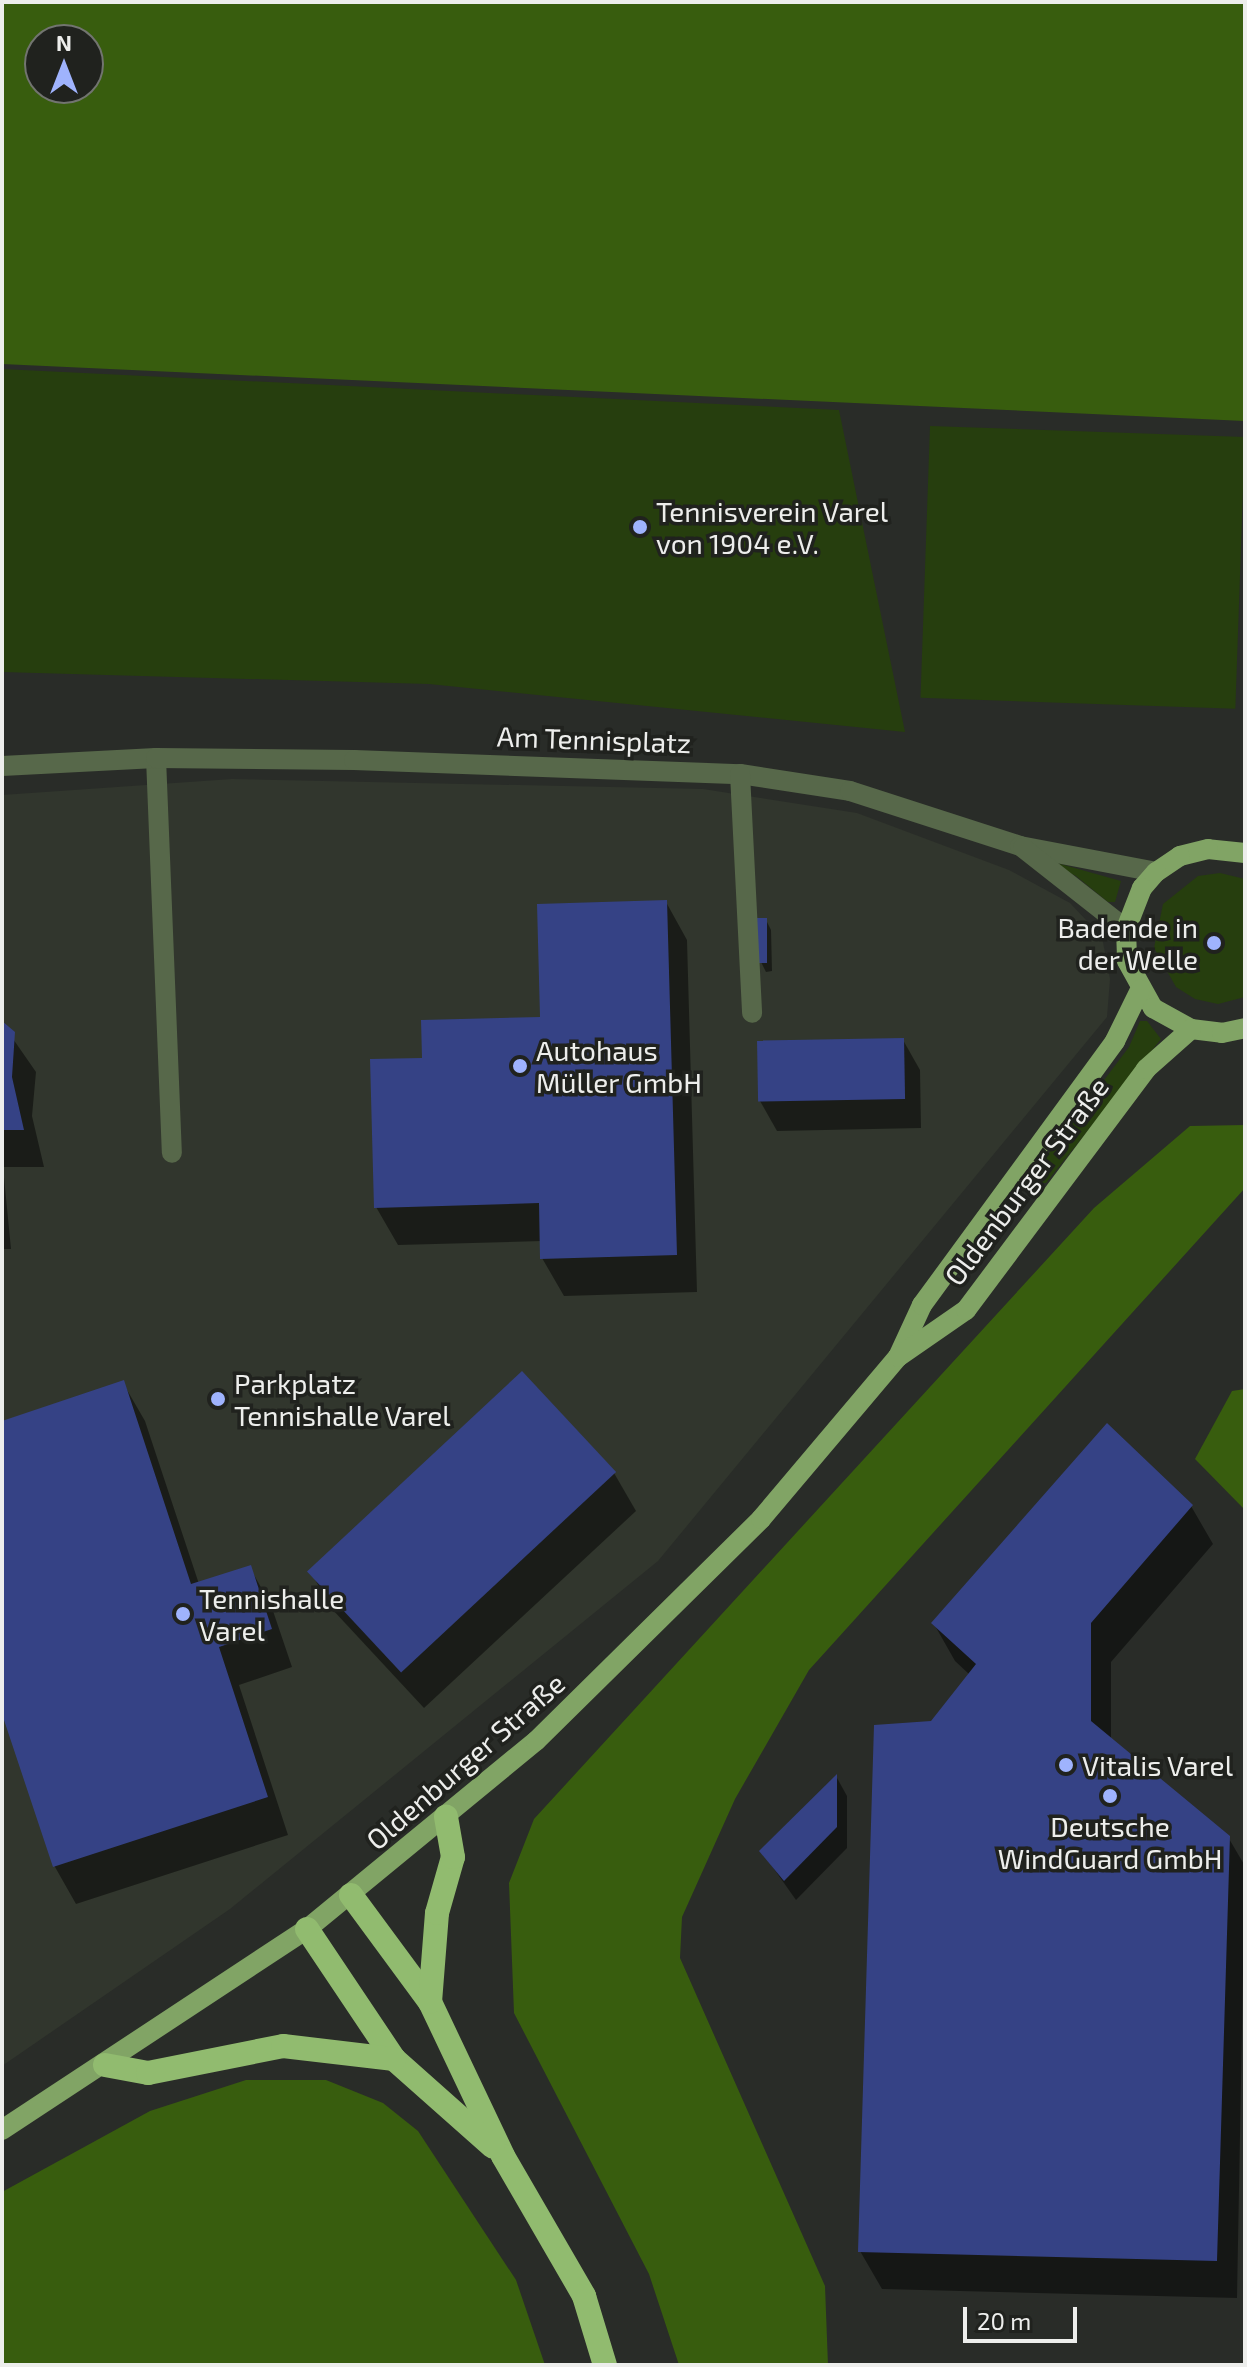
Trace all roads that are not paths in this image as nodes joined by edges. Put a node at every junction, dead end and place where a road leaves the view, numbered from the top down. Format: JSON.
{"nodes":[{"id":1,"x":156,"y":758,"type":"junction"},
{"id":2,"x":2,"y":766,"type":"edge"},
{"id":3,"x":740,"y":774,"type":"junction"},
{"id":4,"x":1020,"y":846,"type":"junction"},
{"id":5,"x":1242,"y":848,"type":"edge"},
{"id":6,"x":1156,"y":872,"type":"junction"},
{"id":7,"x":1126,"y":929,"type":"junction"},
{"id":8,"x":1140,"y":990,"type":"junction"},
{"id":9,"x":752,"y":1013,"type":"dead end"},
{"id":10,"x":1245,"y":1028,"type":"edge"},
{"id":11,"x":1191,"y":1029,"type":"junction"},
{"id":12,"x":172,"y":1153,"type":"dead end"},
{"id":13,"x":898,"y":1357,"type":"junction"},
{"id":14,"x":446,"y":1817,"type":"junction"},
{"id":15,"x":351,"y":1895,"type":"junction"},
{"id":16,"x":307,"y":1929,"type":"junction"},
{"id":17,"x":430,"y":2002,"type":"junction"},
{"id":18,"x":394,"y":2059,"type":"junction"},
{"id":19,"x":105,"y":2065,"type":"junction"},
{"id":20,"x":2,"y":2130,"type":"edge"},
{"id":21,"x":503,"y":2156,"type":"junction"},
{"id":22,"x":605,"y":2365,"type":"edge"}],
"edges":[{"from":1,"to":2,"type":"street","name":"Am Tennisplatz"},
{"from":1,"to":3,"type":"street","name":"Am Tennisplatz"},
{"from":1,"to":12,"type":"street"},
{"from":3,"to":4,"type":"street","name":"Am Tennisplatz"},
{"from":3,"to":9,"type":"street"},
{"from":4,"to":6,"type":"street","name":"Am Tennisplatz"},
{"from":4,"to":7,"type":"street","name":"Am Tennisplatz"},
{"from":5,"to":6,"type":"main road"},
{"from":6,"to":7,"type":"main road"},
{"from":7,"to":8,"type":"main road"},
{"from":8,"to":11,"type":"main road"},
{"from":8,"to":13,"type":"main road","name":"Oldenburger Straße"},
{"from":10,"to":11,"type":"main road"},
{"from":11,"to":13,"type":"main road","name":"Oldenburger Straße"},
{"from":13,"to":14,"type":"main road","name":"Oldenburger Straße"},
{"from":14,"to":15,"type":"main road","name":"Oldenburger Straße"},
{"from":14,"to":17,"type":"highway"},
{"from":15,"to":16,"type":"main road","name":"Oldenburger Straße"},
{"from":15,"to":17,"type":"highway"},
{"from":16,"to":18,"type":"highway"},
{"from":16,"to":19,"type":"main road","name":"Oldenburger Straße"},
{"from":17,"to":21,"type":"highway"},
{"from":18,"to":19,"type":"highway"},
{"from":18,"to":21,"type":"highway"},
{"from":19,"to":20,"type":"main road","name":"Oldenburger Straße"},
{"from":21,"to":22,"type":"highway"}]}
